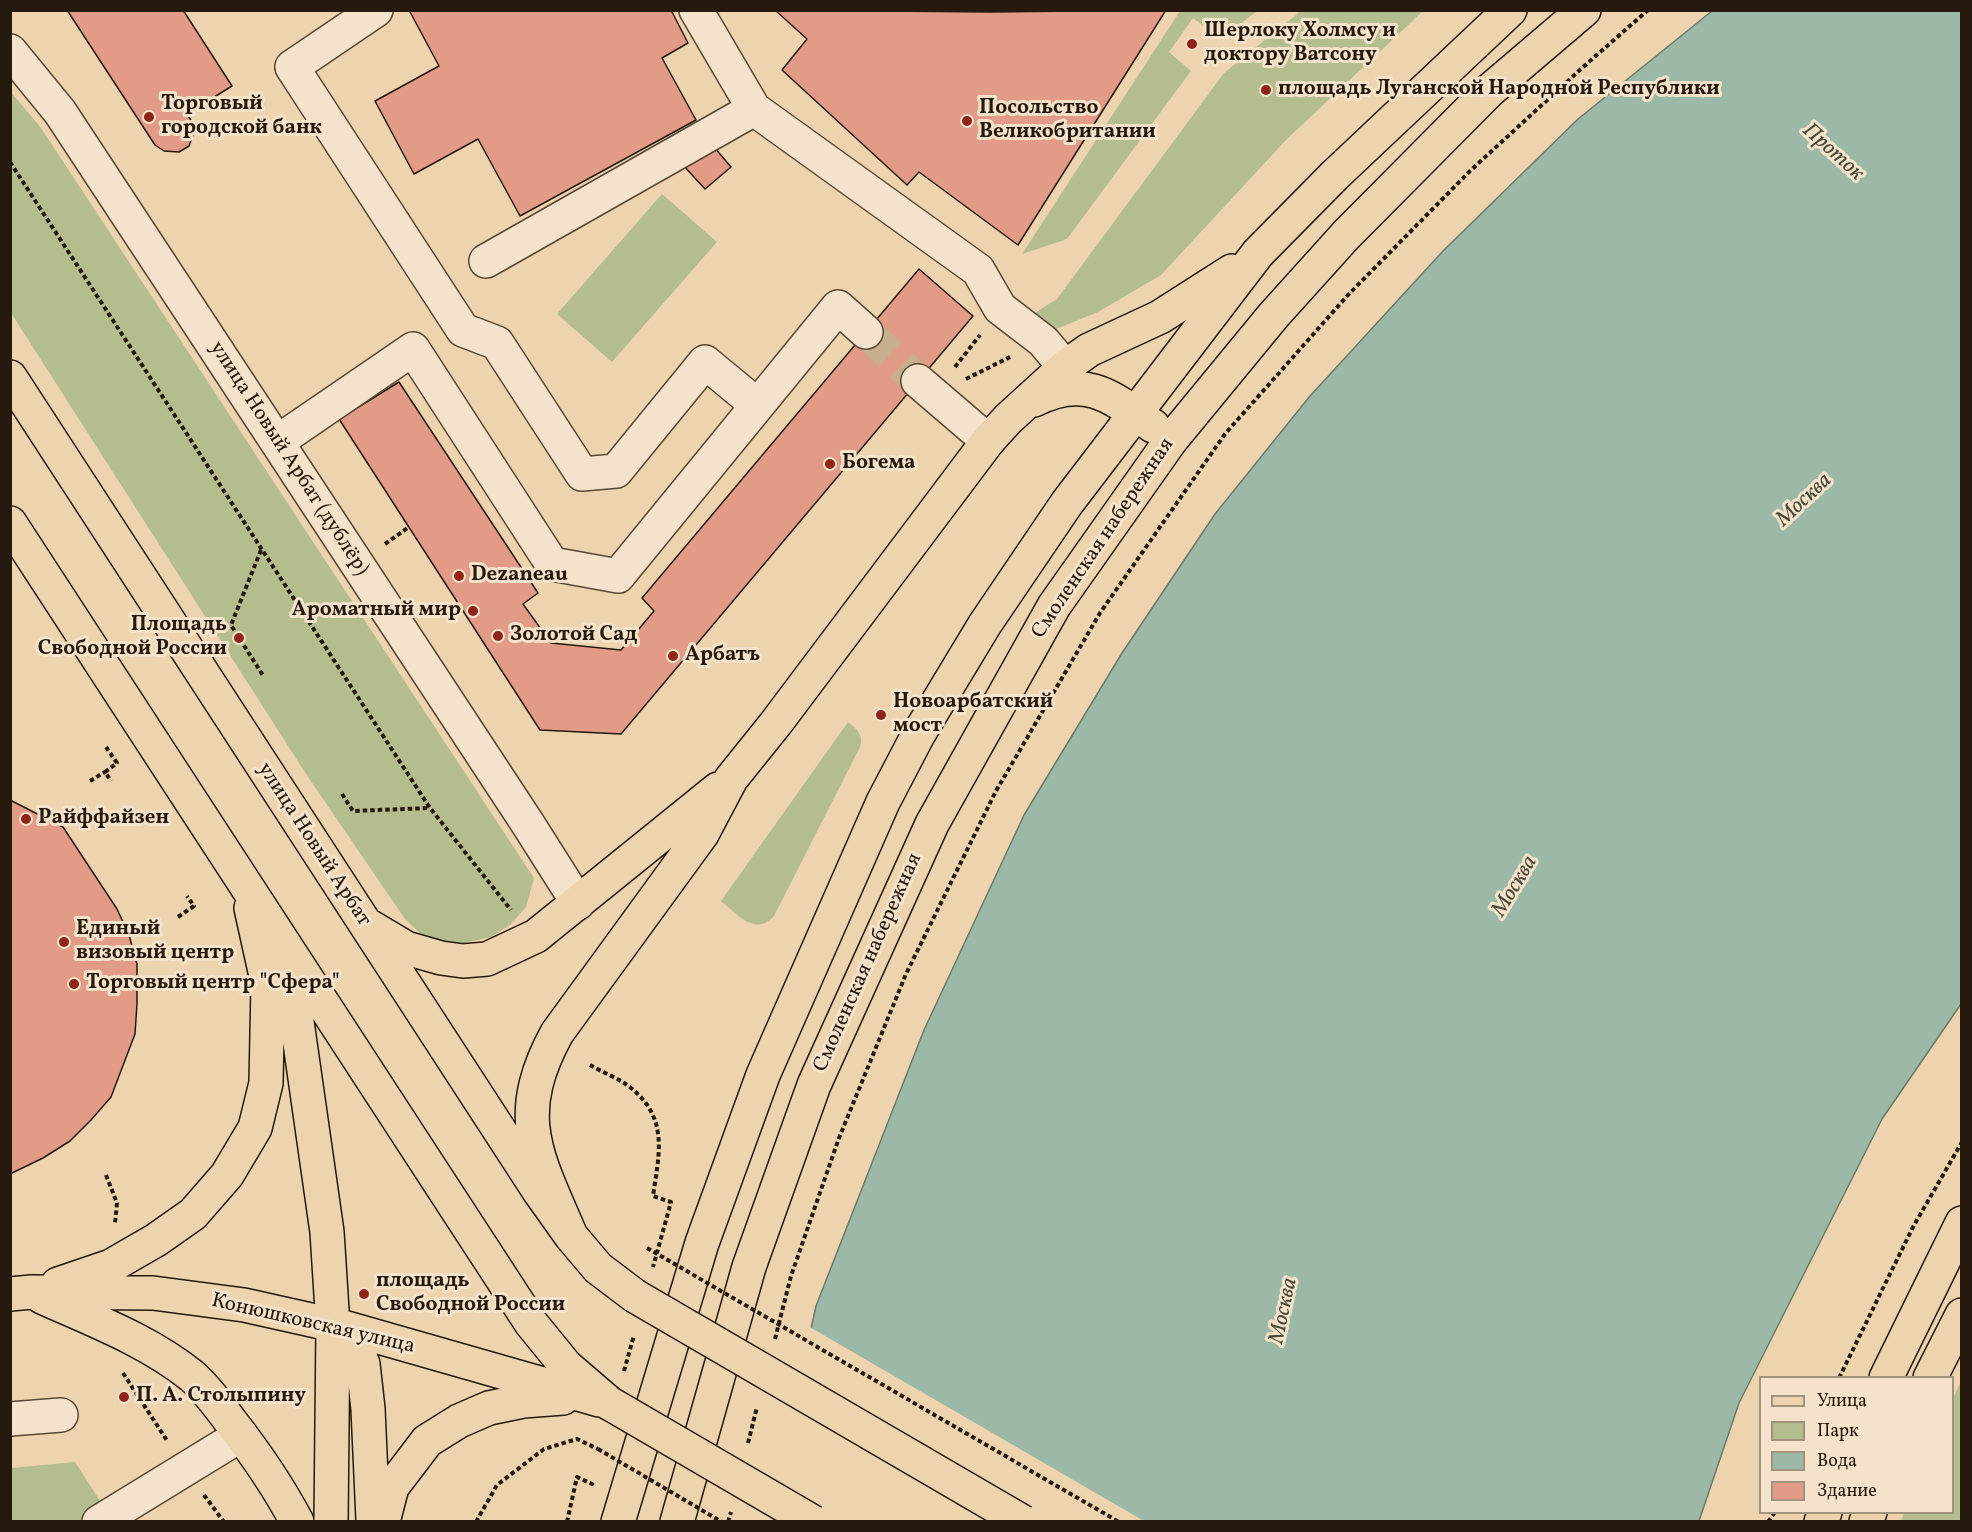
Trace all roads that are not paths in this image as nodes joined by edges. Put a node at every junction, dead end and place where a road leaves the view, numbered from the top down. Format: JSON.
{"nodes":[{"id":1,"x":376,"y":10,"type":"edge"},
{"id":2,"x":696,"y":10,"type":"edge"},
{"id":3,"x":1584,"y":10,"type":"edge"},
{"id":4,"x":1504,"y":14,"type":"edge"},
{"id":5,"x":10,"y":51,"type":"edge"},
{"id":6,"x":754,"y":109,"type":"junction"},
{"id":7,"x":1258,"y":252,"type":"junction"},
{"id":8,"x":486,"y":261,"type":"dead end"},
{"id":9,"x":866,"y":332,"type":"tunnel mouth"},
{"id":10,"x":1065,"y":368,"type":"junction"},
{"id":11,"x":10,"y":377,"type":"edge"},
{"id":12,"x":927,"y":388,"type":"tunnel mouth"},
{"id":13,"x":757,"y":405,"type":"junction"},
{"id":14,"x":1021,"y":408,"type":"junction"},
{"id":15,"x":1136,"y":414,"type":"junction"},
{"id":16,"x":1171,"y":440,"type":"junction"},
{"id":17,"x":988,"y":441,"type":"junction"},
{"id":18,"x":277,"y":442,"type":"junction"},
{"id":19,"x":10,"y":523,"type":"edge"},
{"id":20,"x":731,"y":779,"type":"junction"},
{"id":21,"x":246,"y":886,"type":"junction"},
{"id":22,"x":578,"y":903,"type":"junction"},
{"id":23,"x":364,"y":923,"type":"junction"},
{"id":24,"x":286,"y":949,"type":"junction"},
{"id":25,"x":1962,"y":1223,"type":"edge"},
{"id":26,"x":571,"y":1236,"type":"junction"},
{"id":27,"x":21,"y":1293,"type":"edge"},
{"id":28,"x":1962,"y":1315,"type":"edge"},
{"id":29,"x":340,"y":1327,"type":"junction"},
{"id":30,"x":1886,"y":1376,"type":"edge"},
{"id":31,"x":1931,"y":1376,"type":"edge"},
{"id":32,"x":609,"y":1403,"type":"junction"},
{"id":33,"x":61,"y":1415,"type":"dead end"},
{"id":34,"x":10,"y":1419,"type":"edge"},
{"id":35,"x":241,"y":1435,"type":"junction"},
{"id":36,"x":99,"y":1521,"type":"edge"},
{"id":37,"x":297,"y":1521,"type":"edge"},
{"id":38,"x":331,"y":1521,"type":"edge"},
{"id":39,"x":373,"y":1521,"type":"edge"},
{"id":40,"x":383,"y":1521,"type":"edge"},
{"id":41,"x":618,"y":1521,"type":"edge"},
{"id":42,"x":677,"y":1521,"type":"edge"},
{"id":43,"x":813,"y":1521,"type":"edge"},
{"id":44,"x":1023,"y":1521,"type":"edge"}],
"edges":[{"from":1,"to":13,"type":"street"},
{"from":2,"to":6,"type":"street"},
{"from":3,"to":16,"type":"main road","name":"Смоленская набережная"},
{"from":4,"to":7,"type":"main road","name":"Смоленская набережная"},
{"from":5,"to":18,"type":"street","name":"улица Новый Арбат (дублёр)"},
{"from":6,"to":8,"type":"street"},
{"from":6,"to":10,"type":"street"},
{"from":7,"to":10,"type":"main road"},
{"from":7,"to":15,"type":"main road","name":"Смоленская набережная"},
{"from":9,"to":13,"type":"street"},
{"from":10,"to":14,"type":"main road"},
{"from":11,"to":23,"type":"main road","name":"улица Новый Арбат"},
{"from":12,"to":17,"type":"street"},
{"from":13,"to":18,"type":"street"},
{"from":14,"to":15,"type":"main road"},
{"from":14,"to":17,"type":"main road"},
{"from":15,"to":16,"type":"main road"},
{"from":15,"to":41,"type":"main road","name":"Смоленская набережная"},
{"from":16,"to":42,"type":"main road","name":"Смоленская набережная"},
{"from":17,"to":20,"type":"main road"},
{"from":18,"to":22,"type":"street","name":"улица Новый Арбат (дублёр)"},
{"from":19,"to":21,"type":"main road"},
{"from":20,"to":22,"type":"main road"},
{"from":20,"to":26,"type":"main road"},
{"from":21,"to":24,"type":"main road"},
{"from":21,"to":27,"type":"main road"},
{"from":22,"to":23,"type":"main road"},
{"from":23,"to":26,"type":"main road","name":"улица Новый Арбат"},
{"from":24,"to":29,"type":"main road"},
{"from":24,"to":32,"type":"main road"},
{"from":25,"to":30,"type":"main road"},
{"from":26,"to":44,"type":"main road","name":"улица Новый Арбат","bridge":true},
{"from":27,"to":29,"type":"main road","name":"Конюшковская улица"},
{"from":27,"to":35,"type":"main road"},
{"from":28,"to":31,"type":"main road"},
{"from":29,"to":32,"type":"main road","name":"Конюшковская улица"},
{"from":29,"to":38,"type":"main road"},
{"from":29,"to":39,"type":"main road"},
{"from":32,"to":40,"type":"main road"},
{"from":32,"to":43,"type":"main road","bridge":true},
{"from":33,"to":34,"type":"street"},
{"from":35,"to":36,"type":"street"},
{"from":35,"to":37,"type":"main road"}]}
